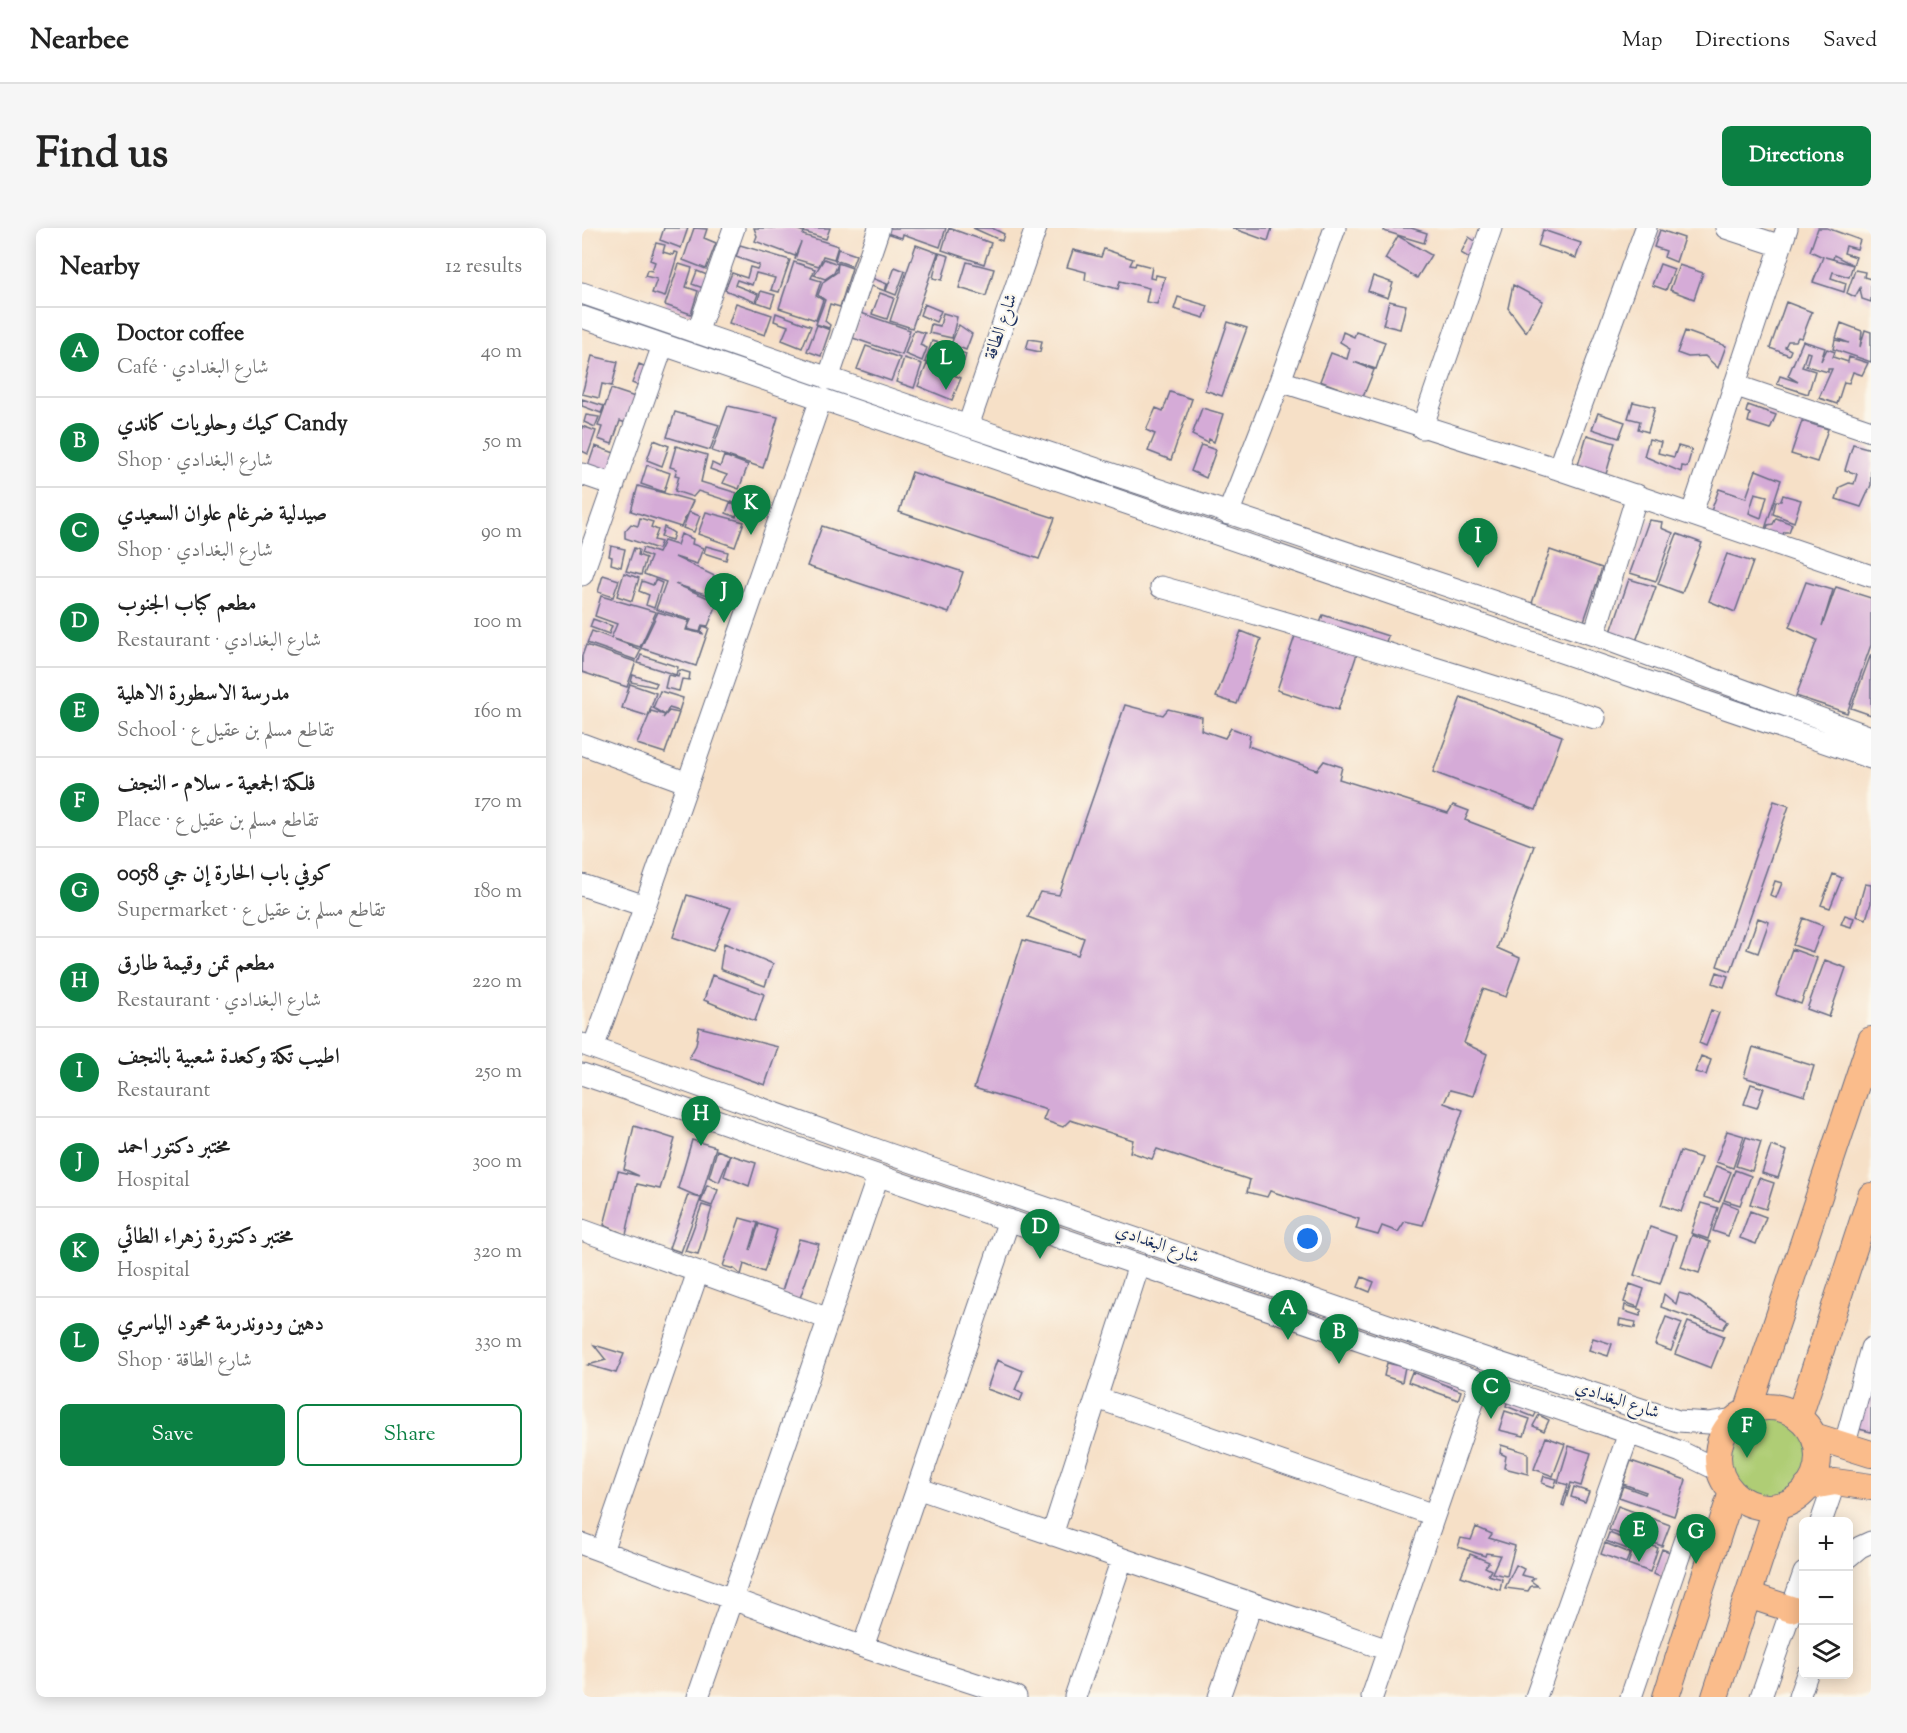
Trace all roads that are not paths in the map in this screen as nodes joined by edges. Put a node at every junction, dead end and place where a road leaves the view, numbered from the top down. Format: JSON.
{"nodes":[{"id":1,"x":734,"y":228,"type":"edge"},
{"id":2,"x":879,"y":228,"type":"edge"},
{"id":3,"x":1036,"y":228,"type":"edge"},
{"id":4,"x":1335,"y":228,"type":"edge"},
{"id":5,"x":1491,"y":228,"type":"edge"},
{"id":6,"x":1646,"y":228,"type":"edge"},
{"id":7,"x":1726,"y":228,"type":"edge"},
{"id":8,"x":1784,"y":237,"type":"edge"},
{"id":9,"x":582,"y":293,"type":"edge"},
{"id":10,"x":582,"y":317,"type":"edge"},
{"id":11,"x":697,"y":333,"type":"junction"},
{"id":12,"x":663,"y":345,"type":"junction"},
{"id":13,"x":828,"y":379,"type":"junction"},
{"id":14,"x":1280,"y":381,"type":"junction"},
{"id":15,"x":1734,"y":385,"type":"junction"},
{"id":16,"x":821,"y":399,"type":"junction"},
{"id":17,"x":968,"y":426,"type":"junction"},
{"id":18,"x":1422,"y":428,"type":"junction"},
{"id":19,"x":1871,"y":430,"type":"edge"},
{"id":20,"x":1558,"y":469,"type":"junction"},
{"id":21,"x":582,"y":474,"type":"edge"},
{"id":22,"x":614,"y":485,"type":"junction"},
{"id":23,"x":1637,"y":495,"type":"junction"},
{"id":24,"x":1692,"y":513,"type":"junction"},
{"id":25,"x":1228,"y":514,"type":"junction"},
{"id":26,"x":582,"y":575,"type":"edge"},
{"id":27,"x":1871,"y":576,"type":"edge"},
{"id":28,"x":1161,"y":587,"type":"dead end"},
{"id":29,"x":1594,"y":635,"type":"junction"},
{"id":30,"x":1810,"y":714,"type":"junction"},
{"id":31,"x":1595,"y":718,"type":"dead end"},
{"id":32,"x":1802,"y":734,"type":"junction"},
{"id":33,"x":1871,"y":737,"type":"edge"},
{"id":34,"x":582,"y":744,"type":"edge"},
{"id":35,"x":1871,"y":758,"type":"edge"},
{"id":36,"x":688,"y":783,"type":"junction"},
{"id":37,"x":582,"y":885,"type":"edge"},
{"id":38,"x":645,"y":906,"type":"junction"},
{"id":39,"x":1871,"y":1040,"type":"edge"},
{"id":40,"x":587,"y":1046,"type":"edge"},
{"id":41,"x":582,"y":1074,"type":"edge"},
{"id":42,"x":878,"y":1176,"type":"junction"},
{"id":43,"x":1871,"y":1196,"type":"edge"},
{"id":44,"x":1009,"y":1220,"type":"junction"},
{"id":45,"x":582,"y":1230,"type":"edge"},
{"id":46,"x":1139,"y":1265,"type":"junction"},
{"id":47,"x":698,"y":1272,"type":"junction"},
{"id":48,"x":1257,"y":1279,"type":"junction"},
{"id":49,"x":1300,"y":1294,"type":"junction"},
{"id":50,"x":1249,"y":1303,"type":"junction"},
{"id":51,"x":1293,"y":1317,"type":"junction"},
{"id":52,"x":830,"y":1319,"type":"junction"},
{"id":53,"x":1871,"y":1348,"type":"edge"},
{"id":54,"x":1480,"y":1382,"type":"junction"},
{"id":55,"x":1096,"y":1398,"type":"junction"},
{"id":56,"x":1741,"y":1415,"type":"junction"},
{"id":57,"x":1806,"y":1427,"type":"junction"},
{"id":58,"x":1629,"y":1433,"type":"junction"},
{"id":59,"x":1844,"y":1447,"type":"junction"},
{"id":60,"x":1871,"y":1454,"type":"edge"},
{"id":61,"x":1726,"y":1481,"type":"junction"},
{"id":62,"x":1835,"y":1482,"type":"junction"},
{"id":63,"x":1807,"y":1487,"type":"junction"},
{"id":64,"x":1871,"y":1487,"type":"edge"},
{"id":65,"x":917,"y":1488,"type":"junction"},
{"id":66,"x":1778,"y":1506,"type":"junction"},
{"id":67,"x":1434,"y":1515,"type":"junction"},
{"id":68,"x":1822,"y":1517,"type":"edge"},
{"id":69,"x":1689,"y":1527,"type":"dead end"},
{"id":70,"x":1052,"y":1535,"type":"junction"},
{"id":71,"x":1871,"y":1542,"type":"edge"},
{"id":72,"x":592,"y":1548,"type":"edge"},
{"id":73,"x":1853,"y":1553,"type":"edge"},
{"id":74,"x":1122,"y":1558,"type":"junction"},
{"id":75,"x":1799,"y":1585,"type":"edge"},
{"id":76,"x":1749,"y":1595,"type":"junction"},
{"id":77,"x":732,"y":1599,"type":"junction"},
{"id":78,"x":1251,"y":1603,"type":"junction"},
{"id":79,"x":1791,"y":1609,"type":"junction"},
{"id":80,"x":863,"y":1647,"type":"junction"},
{"id":81,"x":1388,"y":1650,"type":"junction"},
{"id":82,"x":1805,"y":1679,"type":"edge"},
{"id":83,"x":698,"y":1697,"type":"edge"},
{"id":84,"x":1016,"y":1697,"type":"edge"},
{"id":85,"x":1075,"y":1697,"type":"edge"},
{"id":86,"x":1219,"y":1697,"type":"edge"},
{"id":87,"x":1371,"y":1697,"type":"edge"},
{"id":88,"x":1536,"y":1697,"type":"edge"},
{"id":89,"x":1631,"y":1697,"type":"edge"},
{"id":90,"x":1666,"y":1697,"type":"edge"},
{"id":91,"x":1715,"y":1697,"type":"edge"},
{"id":92,"x":1761,"y":1697,"type":"edge"},
{"id":93,"x":1799,"y":1697,"type":"edge"}],
"edges":[{"from":1,"to":11,"type":"street"},
{"from":2,"to":13,"type":"street"},
{"from":3,"to":17,"type":"street","name":"شارع الطاقة"},
{"from":4,"to":14,"type":"street"},
{"from":5,"to":18,"type":"street"},
{"from":6,"to":20,"type":"street"},
{"from":7,"to":8,"type":"street"},
{"from":8,"to":15,"type":"street"},
{"from":9,"to":11,"type":"street"},
{"from":10,"to":12,"type":"street"},
{"from":11,"to":13,"type":"street"},
{"from":12,"to":16,"type":"street"},
{"from":12,"to":22,"type":"street"},
{"from":13,"to":17,"type":"street"},
{"from":14,"to":18,"type":"street"},
{"from":14,"to":25,"type":"street"},
{"from":15,"to":19,"type":"street"},
{"from":15,"to":24,"type":"street"},
{"from":16,"to":32,"type":"street"},
{"from":16,"to":36,"type":"street"},
{"from":17,"to":25,"type":"street"},
{"from":18,"to":20,"type":"street"},
{"from":20,"to":23,"type":"street"},
{"from":21,"to":22,"type":"street"},
{"from":22,"to":26,"type":"street"},
{"from":23,"to":24,"type":"street"},
{"from":23,"to":29,"type":"street"},
{"from":24,"to":27,"type":"street"},
{"from":25,"to":29,"type":"street"},
{"from":28,"to":31,"type":"street"},
{"from":29,"to":30,"type":"street"},
{"from":30,"to":32,"type":"street"},
{"from":30,"to":33,"type":"street"},
{"from":32,"to":35,"type":"street"},
{"from":34,"to":36,"type":"street"},
{"from":36,"to":38,"type":"street"},
{"from":37,"to":38,"type":"street"},
{"from":38,"to":40,"type":"street"},
{"from":39,"to":56,"type":"main road"},
{"from":40,"to":48,"type":"street","name":"شارع البغدادي"},
{"from":41,"to":42,"type":"street","name":"شارع البغدادي"},
{"from":42,"to":44,"type":"street","name":"شارع البغدادي"},
{"from":42,"to":52,"type":"street"},
{"from":43,"to":57,"type":"main road"},
{"from":44,"to":46,"type":"street","name":"شارع البغدادي"},
{"from":44,"to":65,"type":"street"},
{"from":45,"to":47,"type":"street"},
{"from":46,"to":50,"type":"street","name":"شارع البغدادي"},
{"from":46,"to":55,"type":"street"},
{"from":47,"to":52,"type":"street"},
{"from":47,"to":72,"type":"street"},
{"from":48,"to":49,"type":"street","name":"شارع البغدادي"},
{"from":48,"to":50,"type":"street"},
{"from":49,"to":51,"type":"street"},
{"from":49,"to":56,"type":"street","name":"شارع البغدادي"},
{"from":50,"to":51,"type":"street","name":"شارع البغدادي"},
{"from":51,"to":54,"type":"street","name":"شارع البغدادي"},
{"from":52,"to":77,"type":"street"},
{"from":53,"to":59,"type":"street"},
{"from":54,"to":58,"type":"street","name":"شارع البغدادي"},
{"from":54,"to":67,"type":"street"},
{"from":55,"to":67,"type":"street"},
{"from":55,"to":70,"type":"street"},
{"from":56,"to":57,"type":"main road"},
{"from":56,"to":61,"type":"main road"},
{"from":57,"to":59,"type":"main road"},
{"from":57,"to":63,"type":"main road"},
{"from":58,"to":61,"type":"street","name":"شارع البغدادي"},
{"from":58,"to":88,"type":"street"},
{"from":59,"to":60,"type":"main road"},
{"from":59,"to":62,"type":"main road"},
{"from":61,"to":66,"type":"main road"},
{"from":61,"to":90,"type":"main road"},
{"from":62,"to":63,"type":"main road"},
{"from":62,"to":64,"type":"main road"},
{"from":62,"to":68,"type":"street"},
{"from":63,"to":66,"type":"main road"},
{"from":65,"to":70,"type":"street"},
{"from":65,"to":80,"type":"street"},
{"from":66,"to":76,"type":"main road"},
{"from":67,"to":81,"type":"street"},
{"from":69,"to":89,"type":"street"},
{"from":70,"to":74,"type":"street"},
{"from":71,"to":73,"type":"street"},
{"from":72,"to":77,"type":"street"},
{"from":74,"to":78,"type":"street"},
{"from":74,"to":85,"type":"street"},
{"from":75,"to":79,"type":"street"},
{"from":76,"to":79,"type":"main road"},
{"from":76,"to":91,"type":"main road"},
{"from":77,"to":80,"type":"street"},
{"from":77,"to":83,"type":"street"},
{"from":78,"to":81,"type":"street"},
{"from":78,"to":86,"type":"street"},
{"from":79,"to":92,"type":"street"},
{"from":80,"to":84,"type":"street"},
{"from":81,"to":87,"type":"street"},
{"from":82,"to":93,"type":"street"}]}
